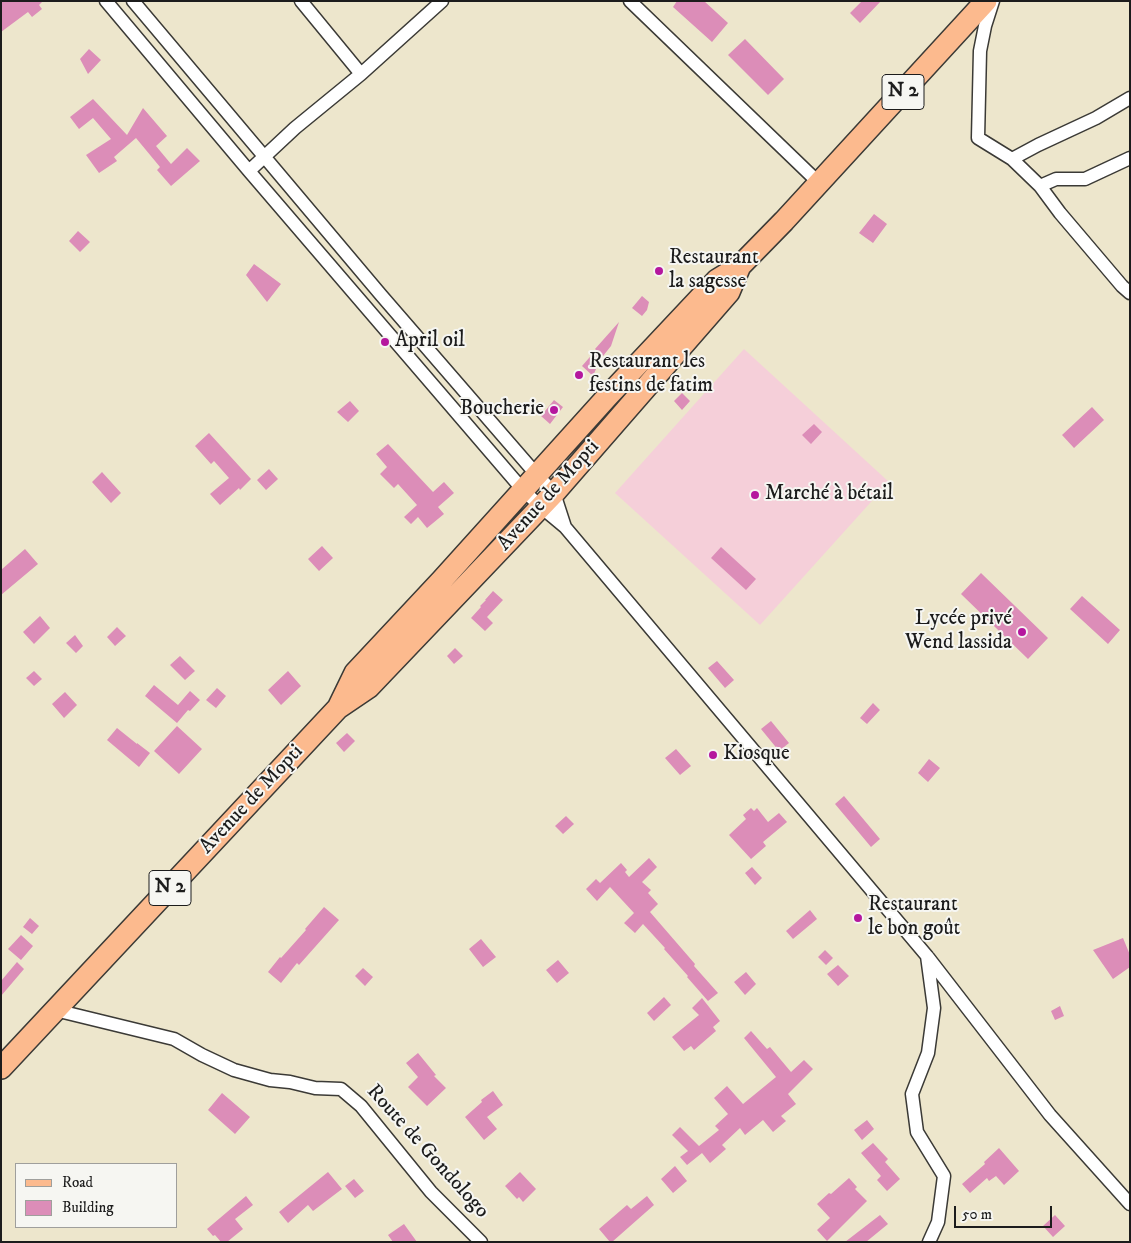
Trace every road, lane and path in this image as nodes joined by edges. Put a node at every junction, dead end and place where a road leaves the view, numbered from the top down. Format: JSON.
{"nodes":[{"id":1,"x":106,"y":1,"type":"edge"},
{"id":2,"x":133,"y":1,"type":"edge"},
{"id":3,"x":301,"y":1,"type":"edge"},
{"id":4,"x":442,"y":1,"type":"edge"},
{"id":5,"x":630,"y":1,"type":"edge"},
{"id":6,"x":986,"y":1,"type":"edge"},
{"id":7,"x":993,"y":1,"type":"edge"},
{"id":8,"x":361,"y":74,"type":"junction"},
{"id":9,"x":1130,"y":98,"type":"edge"},
{"id":10,"x":264,"y":156,"type":"junction"},
{"id":11,"x":1130,"y":158,"type":"edge"},
{"id":12,"x":1012,"y":159,"type":"junction"},
{"id":13,"x":248,"y":171,"type":"junction"},
{"id":14,"x":819,"y":183,"type":"junction"},
{"id":15,"x":1040,"y":186,"type":"junction"},
{"id":16,"x":740,"y":266,"type":"junction"},
{"id":17,"x":1130,"y":293,"type":"edge"},
{"id":18,"x":530,"y":482,"type":"junction"},
{"id":19,"x":547,"y":500,"type":"junction"},
{"id":20,"x":565,"y":527,"type":"junction"},
{"id":21,"x":338,"y":708,"type":"junction"},
{"id":22,"x":927,"y":956,"type":"junction"},
{"id":23,"x":56,"y":1010,"type":"junction"},
{"id":24,"x":1,"y":1068,"type":"edge"},
{"id":25,"x":1130,"y":1204,"type":"edge"},
{"id":26,"x":481,"y":1242,"type":"edge"},
{"id":27,"x":929,"y":1242,"type":"edge"}],
"edges":[{"from":1,"to":13,"type":"street"},
{"from":2,"to":10,"type":"street"},
{"from":3,"to":8,"type":"street"},
{"from":4,"to":8,"type":"street"},
{"from":5,"to":14,"type":"street"},
{"from":6,"to":14,"type":"main road","number":"N 2"},
{"from":7,"to":12,"type":"street"},
{"from":8,"to":10,"type":"street"},
{"from":9,"to":12,"type":"street"},
{"from":10,"to":13,"type":"street"},
{"from":10,"to":18,"type":"street"},
{"from":11,"to":15,"type":"street"},
{"from":12,"to":15,"type":"street"},
{"from":13,"to":18,"type":"street"},
{"from":14,"to":16,"type":"main road","name":"Avenue de Mopti","number":"N 2"},
{"from":15,"to":17,"type":"street"},
{"from":16,"to":18,"type":"main road","name":"Avenue de Mopti","number":"N 2"},
{"from":16,"to":19,"type":"main road","name":"Avenue de Mopti","number":"N 2"},
{"from":18,"to":19,"type":"street"},
{"from":18,"to":19,"type":"street"},
{"from":18,"to":21,"type":"main road","name":"Avenue de Mopti","number":"N 2"},
{"from":19,"to":20,"type":"street"},
{"from":19,"to":20,"type":"street"},
{"from":19,"to":21,"type":"main road","name":"Avenue de Mopti","number":"N 2"},
{"from":20,"to":22,"type":"street"},
{"from":21,"to":23,"type":"main road","name":"Avenue de Mopti","number":"N 2"},
{"from":22,"to":25,"type":"street"},
{"from":22,"to":27,"type":"street"},
{"from":23,"to":24,"type":"main road","name":"Avenue de Mopti","number":"N 2"},
{"from":23,"to":26,"type":"street","name":"Route de Gondologo"}]}
